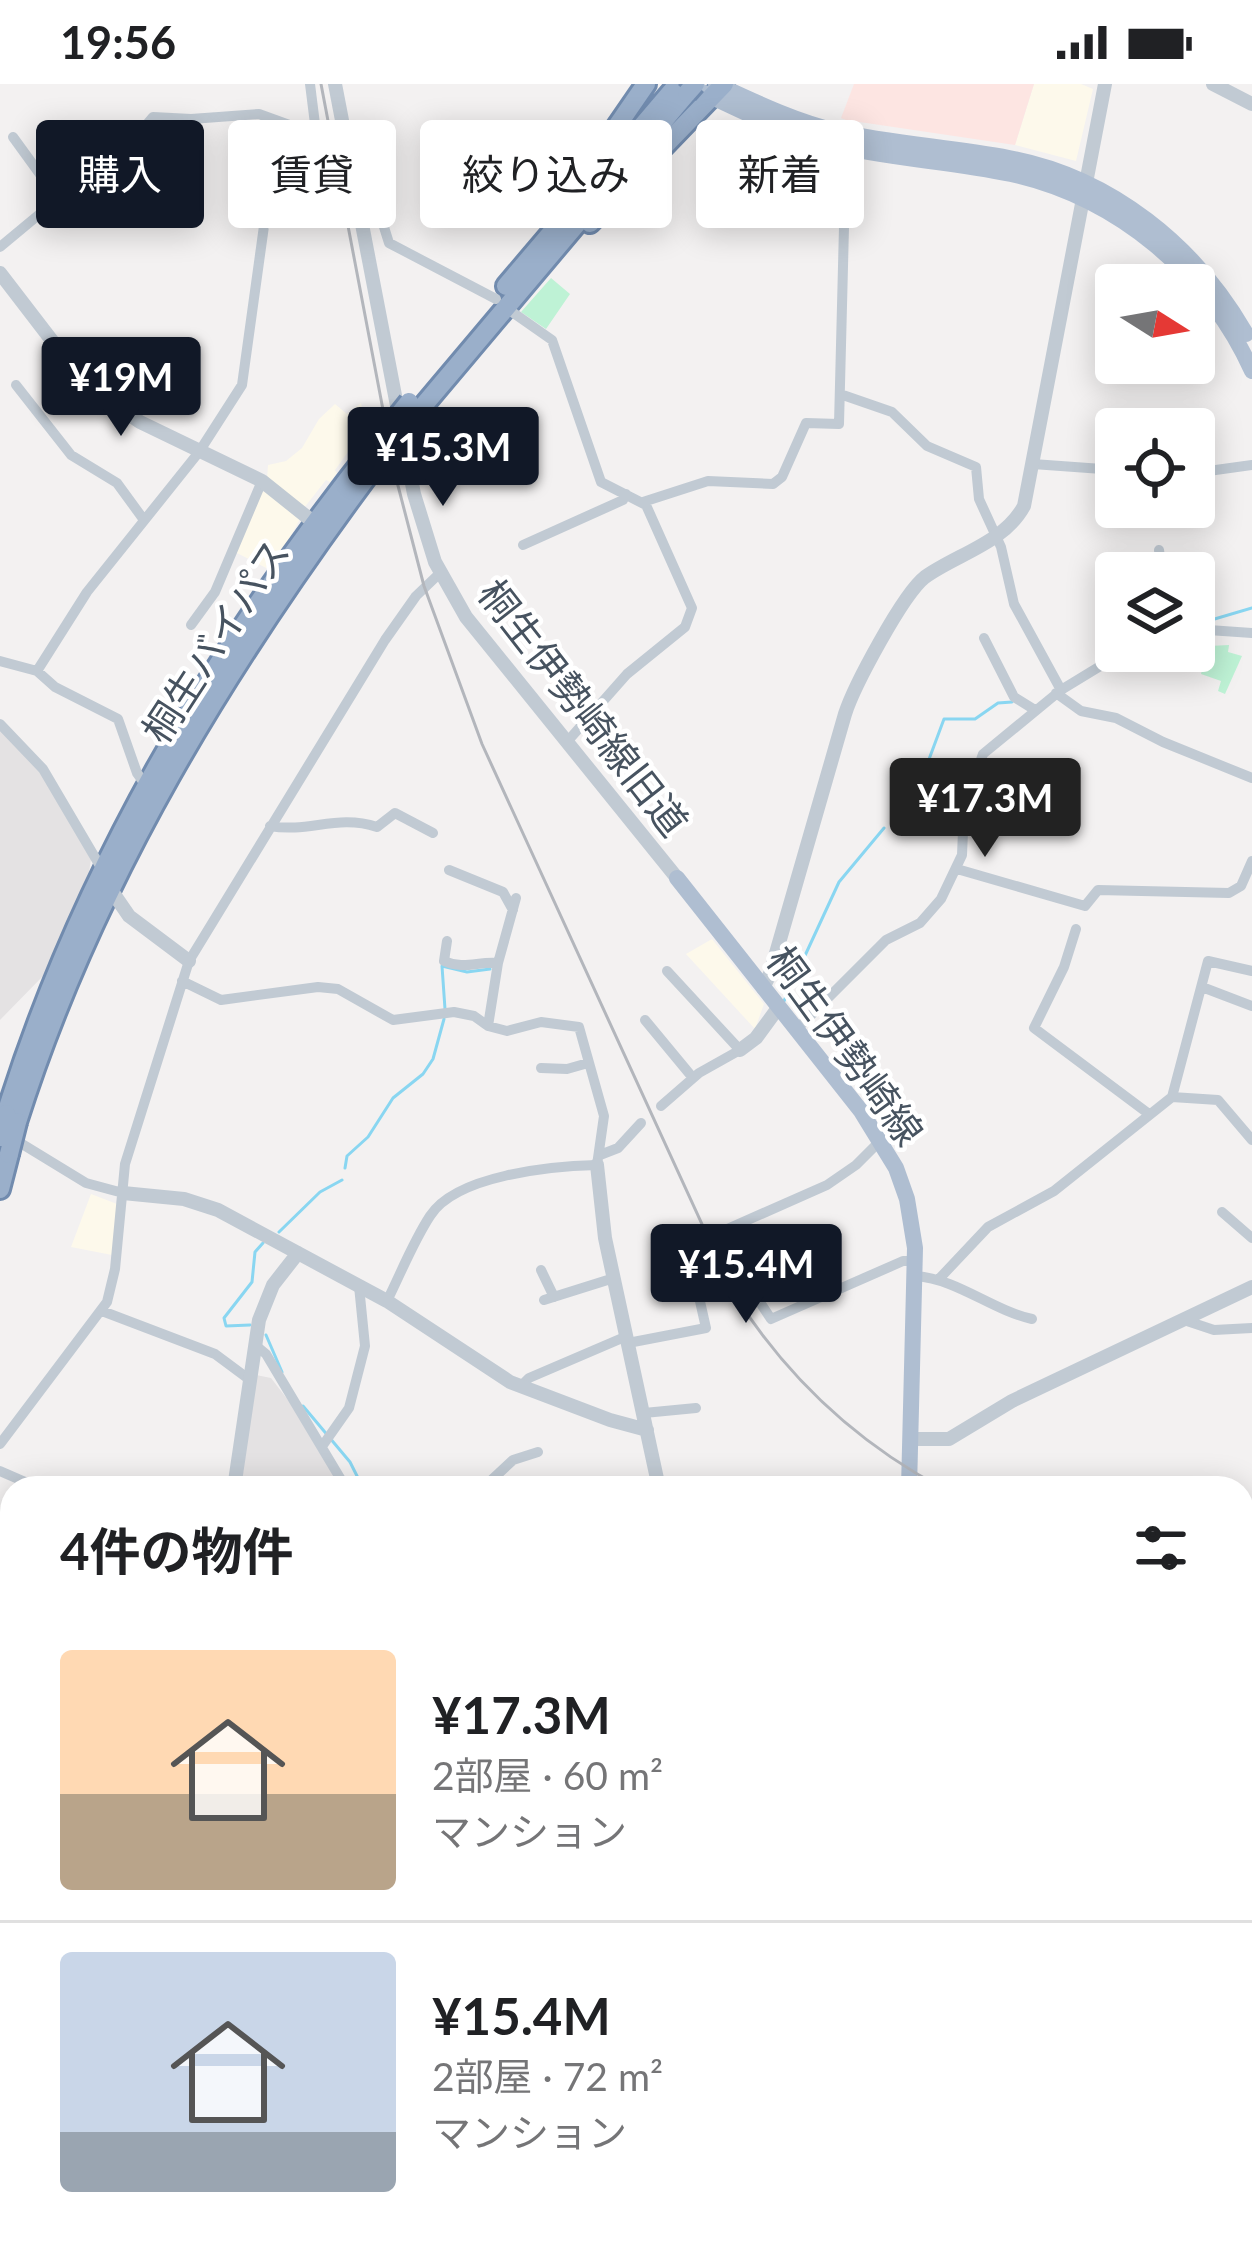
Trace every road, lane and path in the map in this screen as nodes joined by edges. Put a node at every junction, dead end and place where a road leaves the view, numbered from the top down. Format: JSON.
{"nodes":[{"id":1,"x":310,"y":84,"type":"edge"},
{"id":2,"x":335,"y":84,"type":"edge"},
{"id":3,"x":646,"y":84,"type":"edge"},
{"id":4,"x":1106,"y":84,"type":"edge"},
{"id":5,"x":1213,"y":84,"type":"edge"},
{"id":6,"x":684,"y":87,"type":"edge"},
{"id":7,"x":719,"y":88,"type":"edge"},
{"id":8,"x":1240,"y":90,"type":"edge"},
{"id":9,"x":1252,"y":104,"type":"edge"},
{"id":10,"x":150,"y":120,"type":"edge"},
{"id":11,"x":274,"y":120,"type":"edge"},
{"id":12,"x":315,"y":120,"type":"edge"},
{"id":13,"x":343,"y":120,"type":"edge"},
{"id":14,"x":774,"y":120,"type":"edge"},
{"id":15,"x":13,"y":136,"type":"dead end"},
{"id":16,"x":864,"y":151,"type":"edge"},
{"id":17,"x":36,"y":168,"type":"edge"},
{"id":18,"x":1085,"y":192,"type":"junction"},
{"id":19,"x":36,"y":217,"type":"edge"},
{"id":20,"x":264,"y":228,"type":"edge"},
{"id":21,"x":363,"y":228,"type":"edge"},
{"id":22,"x":384,"y":228,"type":"edge"},
{"id":23,"x":845,"y":228,"type":"edge"},
{"id":24,"x":0,"y":247,"type":"edge"},
{"id":25,"x":3,"y":283,"type":"edge"},
{"id":26,"x":500,"y":303,"type":"junction"},
{"id":27,"x":1252,"y":346,"type":"edge"},
{"id":28,"x":1252,"y":371,"type":"edge"},
{"id":29,"x":16,"y":385,"type":"dead end"},
{"id":30,"x":840,"y":394,"type":"junction"},
{"id":31,"x":447,"y":442,"type":"dead end"},
{"id":32,"x":199,"y":452,"type":"junction"},
{"id":33,"x":407,"y":460,"type":"junction"},
{"id":34,"x":1033,"y":464,"type":"junction"},
{"id":35,"x":1252,"y":465,"type":"edge"},
{"id":36,"x":1095,"y":468,"type":"edge"},
{"id":37,"x":1215,"y":470,"type":"edge"},
{"id":38,"x":262,"y":481,"type":"junction"},
{"id":39,"x":626,"y":494,"type":"junction"},
{"id":40,"x":643,"y":502,"type":"junction"},
{"id":41,"x":144,"y":520,"type":"junction"},
{"id":42,"x":320,"y":528,"type":"junction"},
{"id":43,"x":995,"y":536,"type":"junction"},
{"id":44,"x":524,"y":545,"type":"dead end"},
{"id":45,"x":440,"y":573,"type":"junction"},
{"id":46,"x":191,"y":625,"type":"dead end"},
{"id":47,"x":1215,"y":630,"type":"edge"},
{"id":48,"x":1252,"y":633,"type":"edge"},
{"id":49,"x":984,"y":638,"type":"dead end"},
{"id":50,"x":0,"y":661,"type":"edge"},
{"id":51,"x":1095,"y":669,"type":"edge"},
{"id":52,"x":37,"y":671,"type":"junction"},
{"id":53,"x":1059,"y":691,"type":"junction"},
{"id":54,"x":1035,"y":710,"type":"junction"},
{"id":55,"x":0,"y":724,"type":"edge"},
{"id":56,"x":566,"y":743,"type":"junction"},
{"id":57,"x":1252,"y":778,"type":"edge"},
{"id":58,"x":147,"y":788,"type":"junction"},
{"id":59,"x":270,"y":826,"type":"junction"},
{"id":60,"x":433,"y":833,"type":"dead end"},
{"id":61,"x":1252,"y":861,"type":"edge"},
{"id":62,"x":957,"y":869,"type":"junction"},
{"id":63,"x":449,"y":870,"type":"dead end"},
{"id":64,"x":676,"y":878,"type":"joint"},
{"id":65,"x":106,"y":879,"type":"junction"},
{"id":66,"x":1248,"y":880,"type":"edge"},
{"id":67,"x":1076,"y":929,"type":"dead end"},
{"id":68,"x":447,"y":941,"type":"dead end"},
{"id":69,"x":189,"y":961,"type":"junction"},
{"id":70,"x":498,"y":963,"type":"junction"},
{"id":71,"x":667,"y":971,"type":"dead end"},
{"id":72,"x":1252,"y":971,"type":"edge"},
{"id":73,"x":182,"y":981,"type":"junction"},
{"id":74,"x":1202,"y":987,"type":"junction"},
{"id":75,"x":763,"y":988,"type":"junction"},
{"id":76,"x":1252,"y":1006,"type":"edge"},
{"id":77,"x":778,"y":1008,"type":"junction"},
{"id":78,"x":645,"y":1020,"type":"dead end"},
{"id":79,"x":488,"y":1026,"type":"junction"},
{"id":80,"x":796,"y":1030,"type":"junction"},
{"id":81,"x":740,"y":1050,"type":"junction"},
{"id":82,"x":588,"y":1063,"type":"junction"},
{"id":83,"x":541,"y":1068,"type":"dead end"},
{"id":84,"x":693,"y":1078,"type":"junction"},
{"id":85,"x":1172,"y":1097,"type":"junction"},
{"id":86,"x":661,"y":1106,"type":"dead end"},
{"id":87,"x":1148,"y":1114,"type":"junction"},
{"id":88,"x":641,"y":1123,"type":"dead end"},
{"id":89,"x":7,"y":1131,"type":"edge"},
{"id":90,"x":880,"y":1140,"type":"junction"},
{"id":91,"x":1252,"y":1141,"type":"edge"},
{"id":92,"x":598,"y":1160,"type":"junction"},
{"id":93,"x":0,"y":1189,"type":"edge"},
{"id":94,"x":123,"y":1193,"type":"junction"},
{"id":95,"x":1222,"y":1212,"type":"dead end"},
{"id":96,"x":1252,"y":1238,"type":"edge"},
{"id":97,"x":298,"y":1253,"type":"junction"},
{"id":98,"x":916,"y":1269,"type":"junction"},
{"id":99,"x":541,"y":1270,"type":"dead end"},
{"id":100,"x":614,"y":1278,"type":"junction"},
{"id":101,"x":938,"y":1280,"type":"junction"},
{"id":102,"x":359,"y":1286,"type":"junction"},
{"id":103,"x":1252,"y":1287,"type":"edge"},
{"id":104,"x":697,"y":1288,"type":"dead end"},
{"id":105,"x":387,"y":1301,"type":"junction"},
{"id":106,"x":102,"y":1311,"type":"junction"},
{"id":107,"x":1032,"y":1319,"type":"dead end"},
{"id":108,"x":1184,"y":1320,"type":"junction"},
{"id":109,"x":1252,"y":1328,"type":"edge"},
{"id":110,"x":628,"y":1340,"type":"junction"},
{"id":111,"x":254,"y":1344,"type":"junction"},
{"id":112,"x":250,"y":1380,"type":"junction"},
{"id":113,"x":520,"y":1387,"type":"junction"},
{"id":114,"x":696,"y":1408,"type":"dead end"},
{"id":115,"x":644,"y":1413,"type":"junction"},
{"id":116,"x":647,"y":1430,"type":"junction"},
{"id":117,"x":328,"y":1439,"type":"junction"},
{"id":118,"x":911,"y":1439,"type":"junction"},
{"id":119,"x":0,"y":1444,"type":"edge"},
{"id":120,"x":538,"y":1453,"type":"dead end"},
{"id":121,"x":236,"y":1476,"type":"edge"},
{"id":122,"x":342,"y":1476,"type":"edge"},
{"id":123,"x":496,"y":1476,"type":"edge"},
{"id":124,"x":657,"y":1476,"type":"edge"},
{"id":125,"x":909,"y":1476,"type":"edge"}],
"edges":[{"from":1,"to":12,"type":"street"},
{"from":2,"to":13,"type":"street","name":"桐生伊勢崎線旧道"},
{"from":3,"to":26,"type":"highway"},
{"from":4,"to":18,"type":"street"},
{"from":5,"to":8,"type":"street"},
{"from":6,"to":7,"type":"main road"},
{"from":6,"to":26,"type":"highway","name":"桐生バイパス"},
{"from":7,"to":14,"type":"main road"},
{"from":7,"to":18,"type":"main road"},
{"from":7,"to":26,"type":"highway"},
{"from":8,"to":9,"type":"street"},
{"from":10,"to":11,"type":"street"},
{"from":15,"to":17,"type":"street"},
{"from":16,"to":18,"type":"main road"},
{"from":18,"to":27,"type":"main road"},
{"from":18,"to":28,"type":"main road"},
{"from":18,"to":34,"type":"street"},
{"from":19,"to":24,"type":"street"},
{"from":20,"to":32,"type":"street"},
{"from":21,"to":33,"type":"street","name":"桐生伊勢崎線旧道"},
{"from":22,"to":26,"type":"street"},
{"from":23,"to":30,"type":"street"},
{"from":25,"to":32,"type":"street"},
{"from":26,"to":39,"type":"street"},
{"from":26,"to":42,"type":"highway","name":"桐生バイパス","bridge":true},
{"from":29,"to":41,"type":"street"},
{"from":30,"to":40,"type":"street"},
{"from":30,"to":43,"type":"street"},
{"from":31,"to":33,"type":"street"},
{"from":32,"to":38,"type":"street"},
{"from":32,"to":41,"type":"street"},
{"from":33,"to":45,"type":"street","name":"桐生伊勢崎線旧道"},
{"from":34,"to":36,"type":"street"},
{"from":34,"to":43,"type":"street"},
{"from":35,"to":37,"type":"street"},
{"from":38,"to":42,"type":"street"},
{"from":38,"to":46,"type":"street"},
{"from":39,"to":40,"type":"street"},
{"from":39,"to":44,"type":"street"},
{"from":40,"to":56,"type":"street"},
{"from":41,"to":52,"type":"street"},
{"from":42,"to":58,"type":"highway","name":"桐生バイパス"},
{"from":42,"to":65,"type":"highway","name":"桐生バイパス"},
{"from":43,"to":53,"type":"street"},
{"from":43,"to":75,"type":"street"},
{"from":45,"to":56,"type":"street","name":"桐生伊勢崎線旧道"},
{"from":45,"to":59,"type":"street"},
{"from":47,"to":48,"type":"street"},
{"from":49,"to":54,"type":"street"},
{"from":50,"to":52,"type":"street"},
{"from":51,"to":53,"type":"street"},
{"from":52,"to":58,"type":"street"},
{"from":53,"to":54,"type":"street"},
{"from":53,"to":57,"type":"street"},
{"from":54,"to":62,"type":"street"},
{"from":55,"to":65,"type":"street"},
{"from":56,"to":64,"type":"street","name":"桐生伊勢崎線旧道"},
{"from":58,"to":65,"type":"highway","name":"桐生バイパス"},
{"from":59,"to":60,"type":"street"},
{"from":59,"to":69,"type":"street"},
{"from":61,"to":66,"type":"street"},
{"from":62,"to":66,"type":"street"},
{"from":62,"to":80,"type":"street"},
{"from":63,"to":70,"type":"street"},
{"from":64,"to":75,"type":"main road","name":"桐生伊勢崎線"},
{"from":65,"to":69,"type":"street"},
{"from":65,"to":89,"type":"highway","name":"桐生バイパス"},
{"from":67,"to":87,"type":"street"},
{"from":68,"to":70,"type":"street"},
{"from":69,"to":73,"type":"street"},
{"from":70,"to":79,"type":"street"},
{"from":71,"to":81,"type":"street"},
{"from":72,"to":74,"type":"street"},
{"from":73,"to":79,"type":"street"},
{"from":73,"to":94,"type":"street"},
{"from":74,"to":76,"type":"street"},
{"from":74,"to":85,"type":"street"},
{"from":75,"to":77,"type":"main road","name":"桐生伊勢崎線"},
{"from":77,"to":80,"type":"main road","name":"桐生伊勢崎線"},
{"from":77,"to":81,"type":"street"},
{"from":78,"to":84,"type":"street"},
{"from":79,"to":82,"type":"street"},
{"from":80,"to":90,"type":"main road","name":"桐生伊勢崎線"},
{"from":81,"to":84,"type":"street"},
{"from":82,"to":83,"type":"street"},
{"from":82,"to":92,"type":"street"},
{"from":84,"to":86,"type":"street"},
{"from":85,"to":87,"type":"street"},
{"from":85,"to":91,"type":"street"},
{"from":87,"to":101,"type":"street"},
{"from":88,"to":92,"type":"street"},
{"from":89,"to":93,"type":"highway","name":"桐生バイパス"},
{"from":89,"to":94,"type":"street"},
{"from":90,"to":98,"type":"main road","name":"桐生伊勢崎線"},
{"from":90,"to":98,"type":"street"},
{"from":92,"to":100,"type":"street"},
{"from":92,"to":105,"type":"street"},
{"from":94,"to":97,"type":"street"},
{"from":94,"to":106,"type":"street"},
{"from":95,"to":96,"type":"street"},
{"from":97,"to":102,"type":"street"},
{"from":97,"to":111,"type":"street"},
{"from":98,"to":101,"type":"street"},
{"from":98,"to":118,"type":"main road","name":"桐生伊勢崎線"},
{"from":99,"to":100,"type":"street"},
{"from":100,"to":110,"type":"street"},
{"from":101,"to":107,"type":"street"},
{"from":102,"to":105,"type":"street"},
{"from":102,"to":117,"type":"street"},
{"from":103,"to":108,"type":"street"},
{"from":104,"to":110,"type":"street"},
{"from":105,"to":113,"type":"street"},
{"from":106,"to":112,"type":"street"},
{"from":106,"to":119,"type":"street"},
{"from":108,"to":109,"type":"street"},
{"from":108,"to":118,"type":"street"},
{"from":110,"to":113,"type":"street"},
{"from":110,"to":115,"type":"street"},
{"from":111,"to":112,"type":"street"},
{"from":111,"to":117,"type":"street"},
{"from":112,"to":121,"type":"street"},
{"from":113,"to":116,"type":"street"},
{"from":114,"to":115,"type":"street"},
{"from":115,"to":116,"type":"street"},
{"from":116,"to":124,"type":"street"},
{"from":117,"to":122,"type":"street"},
{"from":118,"to":125,"type":"main road","name":"桐生伊勢崎線"},
{"from":120,"to":123,"type":"street"}]}
